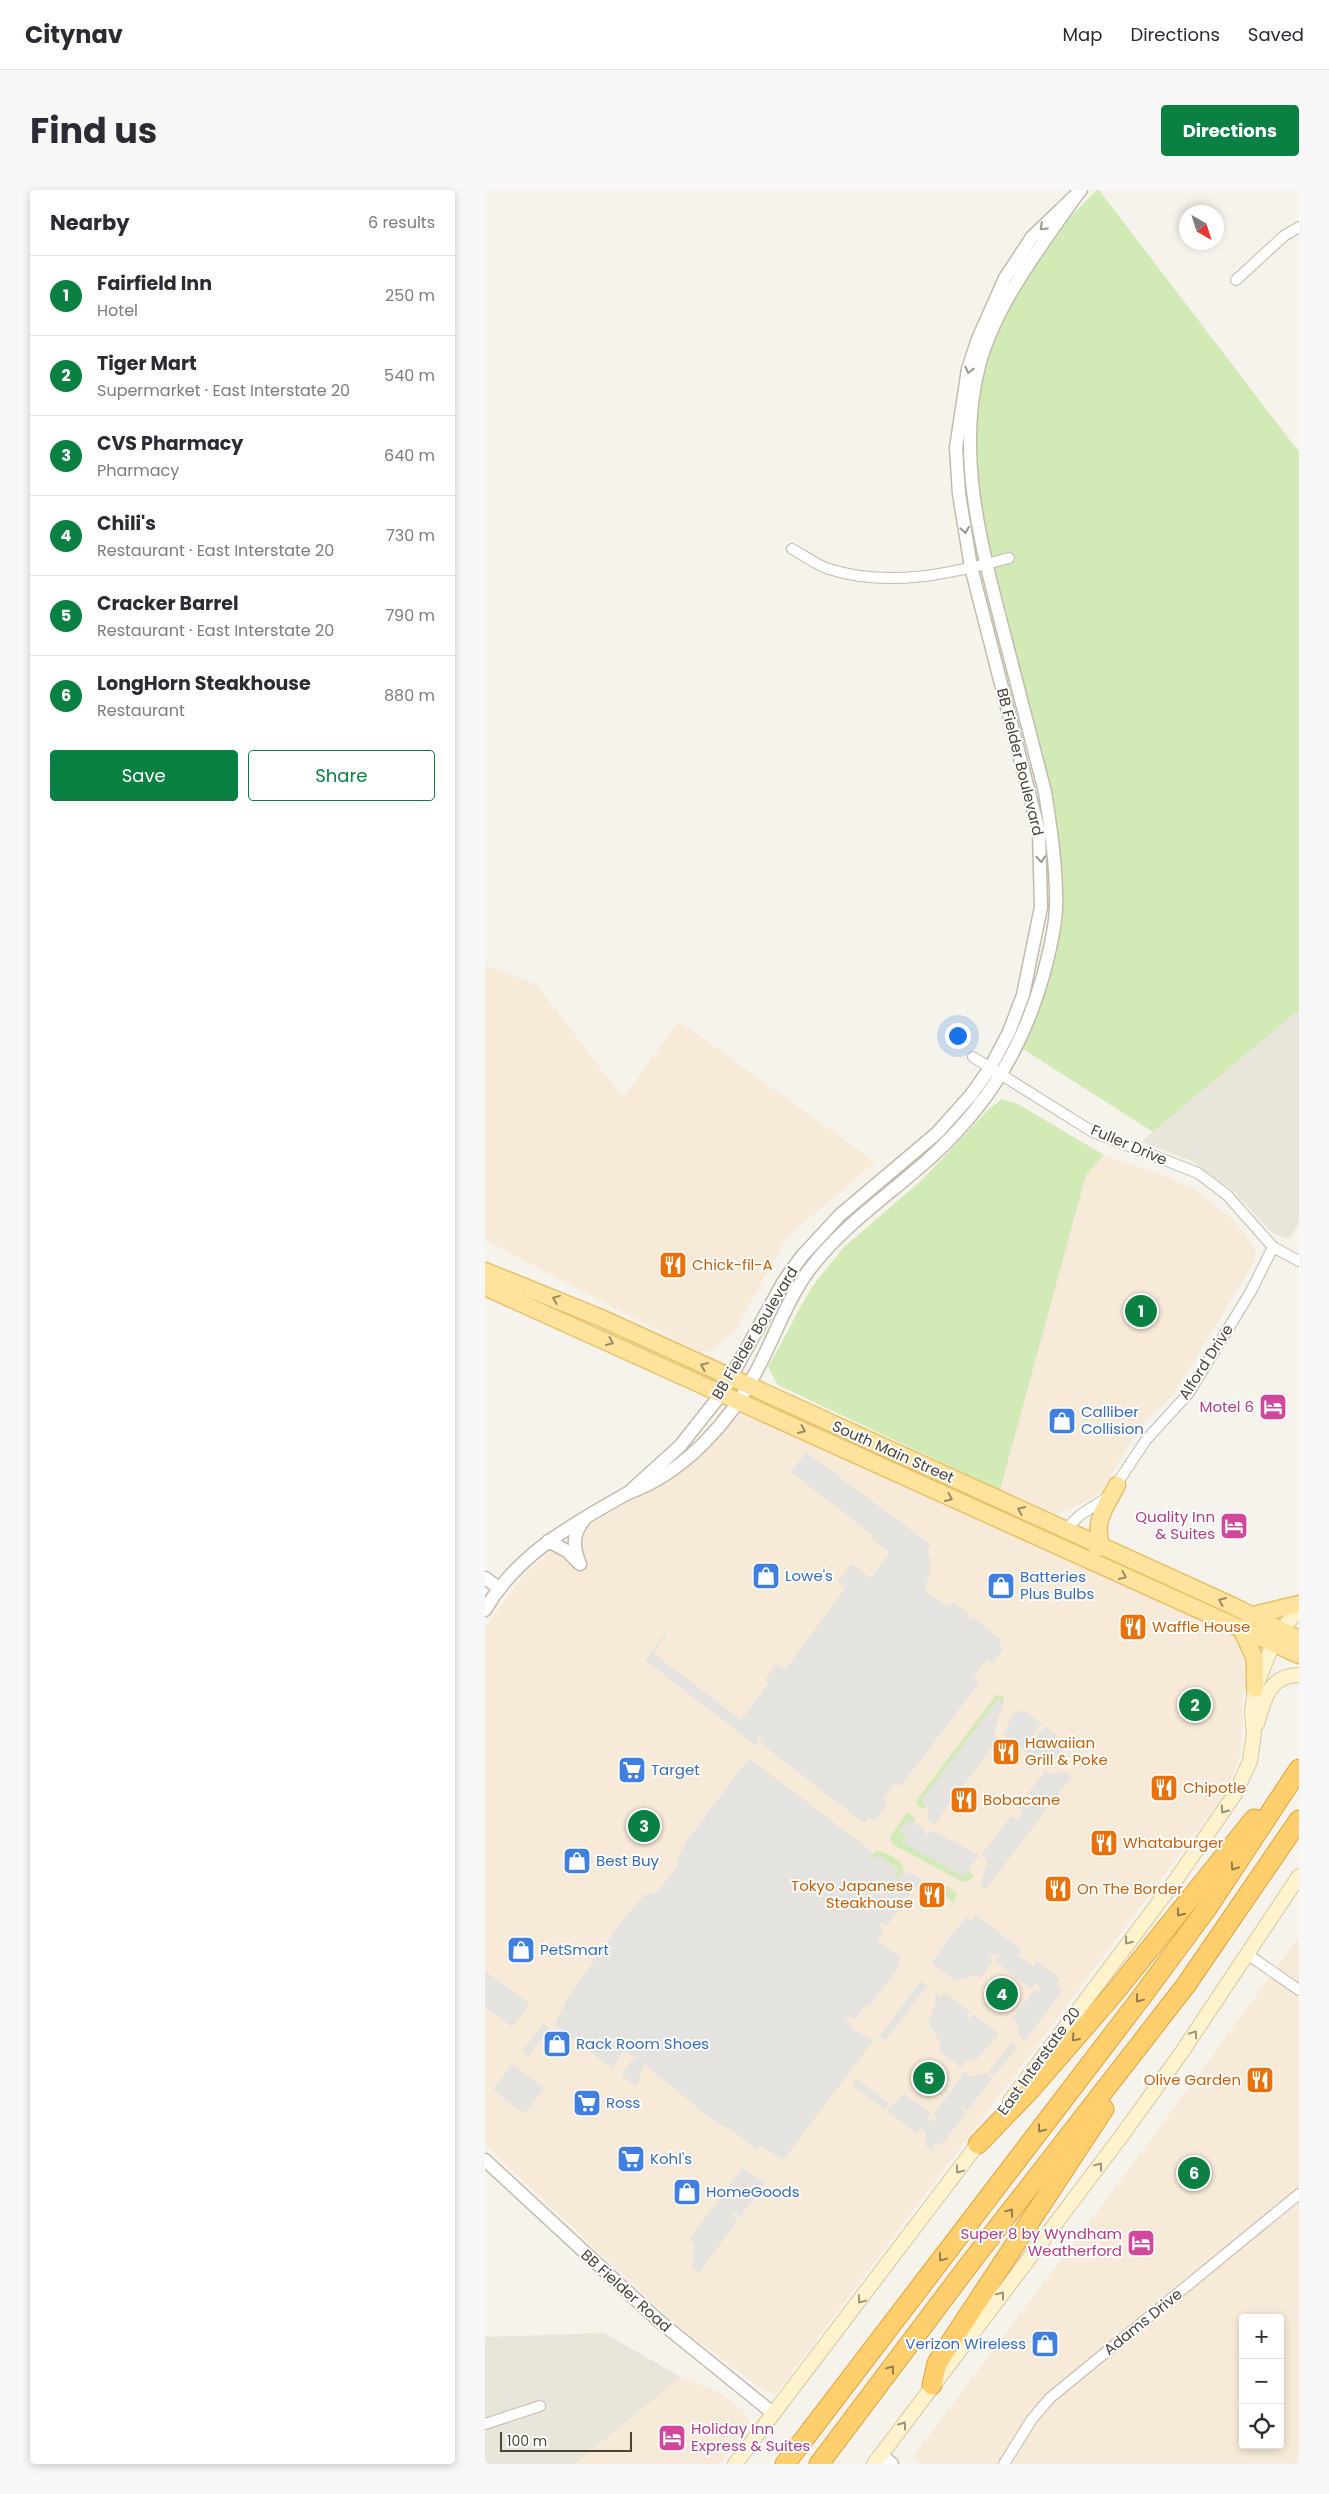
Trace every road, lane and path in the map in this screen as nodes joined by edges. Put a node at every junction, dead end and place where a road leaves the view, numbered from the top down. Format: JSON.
{"nodes":[{"id":1,"x":1080,"y":191,"type":"edge"},
{"id":2,"x":1299,"y":227,"type":"edge"},
{"id":3,"x":1236,"y":280,"type":"dead end"},
{"id":4,"x":792,"y":549,"type":"dead end"},
{"id":5,"x":1009,"y":558,"type":"dead end"},
{"id":6,"x":986,"y":564,"type":"junction"},
{"id":7,"x":971,"y":567,"type":"junction"},
{"id":8,"x":973,"y":1057,"type":"dead end"},
{"id":9,"x":990,"y":1068,"type":"junction"},
{"id":10,"x":1002,"y":1076,"type":"junction"},
{"id":11,"x":1273,"y":1247,"type":"junction"},
{"id":12,"x":1299,"y":1261,"type":"edge"},
{"id":13,"x":485,"y":1271,"type":"edge"},
{"id":14,"x":485,"y":1287,"type":"edge"},
{"id":15,"x":730,"y":1378,"type":"junction"},
{"id":16,"x":747,"y":1385,"type":"junction"},
{"id":17,"x":722,"y":1393,"type":"junction"},
{"id":18,"x":737,"y":1400,"type":"junction"},
{"id":19,"x":1117,"y":1485,"type":"junction"},
{"id":20,"x":628,"y":1493,"type":"junction"},
{"id":21,"x":591,"y":1514,"type":"junction"},
{"id":22,"x":1065,"y":1530,"type":"junction"},
{"id":23,"x":1025,"y":1532,"type":"junction"},
{"id":24,"x":548,"y":1541,"type":"junction"},
{"id":25,"x":1102,"y":1547,"type":"junction"},
{"id":26,"x":1062,"y":1549,"type":"junction"},
{"id":27,"x":485,"y":1578,"type":"edge"},
{"id":28,"x":499,"y":1588,"type":"junction"},
{"id":29,"x":1299,"y":1604,"type":"edge"},
{"id":30,"x":485,"y":1610,"type":"edge"},
{"id":31,"x":1299,"y":1610,"type":"edge"},
{"id":32,"x":1253,"y":1615,"type":"junction"},
{"id":33,"x":1241,"y":1628,"type":"junction"},
{"id":34,"x":1277,"y":1637,"type":"junction"},
{"id":35,"x":1299,"y":1638,"type":"edge"},
{"id":36,"x":1299,"y":1655,"type":"edge"},
{"id":37,"x":1299,"y":1676,"type":"edge"},
{"id":38,"x":1255,"y":1689,"type":"junction"},
{"id":39,"x":1254,"y":1734,"type":"junction"},
{"id":40,"x":1299,"y":1769,"type":"edge"},
{"id":41,"x":1280,"y":1798,"type":"junction"},
{"id":42,"x":1299,"y":1820,"type":"edge"},
{"id":43,"x":1299,"y":1876,"type":"edge"},
{"id":44,"x":1247,"y":1954,"type":"junction"},
{"id":45,"x":1299,"y":1990,"type":"edge"},
{"id":46,"x":1134,"y":2054,"type":"junction"},
{"id":47,"x":979,"y":2144,"type":"junction"},
{"id":48,"x":485,"y":2160,"type":"edge"},
{"id":49,"x":1299,"y":2194,"type":"edge"},
{"id":50,"x":932,"y":2385,"type":"junction"},
{"id":51,"x":540,"y":2406,"type":"dead end"},
{"id":52,"x":774,"y":2414,"type":"junction"},
{"id":53,"x":485,"y":2424,"type":"edge"},
{"id":54,"x":877,"y":2459,"type":"edge"},
{"id":55,"x":735,"y":2464,"type":"edge"},
{"id":56,"x":785,"y":2464,"type":"edge"},
{"id":57,"x":819,"y":2464,"type":"edge"},
{"id":58,"x":892,"y":2464,"type":"edge"},
{"id":59,"x":1004,"y":2464,"type":"edge"}],
"edges":[{"from":1,"to":6,"type":"street","name":"BB Fielder Boulevard"},
{"from":1,"to":7,"type":"street","name":"BB Fielder Boulevard","one_way":true},
{"from":2,"to":3,"type":"street"},
{"from":4,"to":7,"type":"street"},
{"from":5,"to":6,"type":"street"},
{"from":6,"to":7,"type":"street"},
{"from":6,"to":10,"type":"street","name":"BB Fielder Boulevard"},
{"from":7,"to":9,"type":"street","name":"BB Fielder Boulevard","one_way":true},
{"from":8,"to":9,"type":"street","name":"Fuller Drive"},
{"from":9,"to":10,"type":"street","name":"Fuller Drive"},
{"from":9,"to":15,"type":"street","name":"BB Fielder Boulevard"},
{"from":10,"to":11,"type":"street","name":"Fuller Drive"},
{"from":10,"to":16,"type":"street","name":"BB Fielder Boulevard"},
{"from":11,"to":12,"type":"street"},
{"from":11,"to":19,"type":"street","name":"Alford Drive"},
{"from":15,"to":13,"type":"main road","name":"South Main Street","one_way":true},
{"from":14,"to":17,"type":"main road","name":"South Main Street","one_way":true},
{"from":15,"to":16,"type":"main road","name":"South Main Street"},
{"from":15,"to":17,"type":"street","name":"BB Fielder Boulevard"},
{"from":16,"to":18,"type":"street","name":"BB Fielder Boulevard"},
{"from":22,"to":16,"type":"main road","name":"South Main Street","one_way":true},
{"from":17,"to":18,"type":"main road","name":"South Main Street"},
{"from":17,"to":20,"type":"street","name":"BB Fielder Boulevard"},
{"from":18,"to":20,"type":"street","name":"BB Fielder Boulevard"},
{"from":18,"to":23,"type":"main road","name":"South Main Street","one_way":true},
{"from":19,"to":22,"type":"street","name":"Alford Drive"},
{"from":19,"to":25,"type":"main road"},
{"from":20,"to":21,"type":"street"},
{"from":21,"to":24,"type":"street"},
{"from":21,"to":24,"type":"street"},
{"from":22,"to":23,"type":"main road"},
{"from":22,"to":25,"type":"main road","name":"South Main Street"},
{"from":23,"to":26,"type":"main road","name":"South Main Street"},
{"from":24,"to":28,"type":"street"},
{"from":25,"to":26,"type":"main road"},
{"from":32,"to":25,"type":"main road","name":"South Main Street","one_way":true},
{"from":26,"to":33,"type":"main road","name":"South Main Street","one_way":true},
{"from":27,"to":28,"type":"street"},
{"from":28,"to":30,"type":"street"},
{"from":29,"to":32,"type":"main road"},
{"from":31,"to":34,"type":"main road"},
{"from":32,"to":34,"type":"main road","name":"South Main Street"},
{"from":33,"to":34,"type":"main road","name":"South Main Street"},
{"from":33,"to":38,"type":"main road"},
{"from":34,"to":35,"type":"main road","name":"South Main Street"},
{"from":34,"to":36,"type":"main road","name":"South Main Street"},
{"from":34,"to":38,"type":"main road","name":"East Interstate 20"},
{"from":37,"to":39,"type":"main road"},
{"from":38,"to":39,"type":"main road","name":"East Interstate 20"},
{"from":39,"to":47,"type":"main road","name":"East Interstate 20","one_way":true},
{"from":40,"to":41,"type":"highway"},
{"from":41,"to":47,"type":"highway","one_way":true},
{"from":41,"to":56,"type":"highway","one_way":true},
{"from":42,"to":46,"type":"highway"},
{"from":43,"to":44,"type":"main road"},
{"from":44,"to":45,"type":"street"},
{"from":50,"to":44,"type":"main road","one_way":true},
{"from":46,"to":50,"type":"highway"},
{"from":57,"to":46,"type":"highway","one_way":true},
{"from":47,"to":52,"type":"main road","name":"East Interstate 20","one_way":true},
{"from":48,"to":52,"type":"street","name":"BB Fielder Road"},
{"from":49,"to":59,"type":"street","name":"Adams Drive"},
{"from":54,"to":50,"type":"main road","one_way":true},
{"from":51,"to":53,"type":"street"},
{"from":52,"to":55,"type":"main road","name":"East Interstate 20"},
{"from":54,"to":58,"type":"street"}]}
